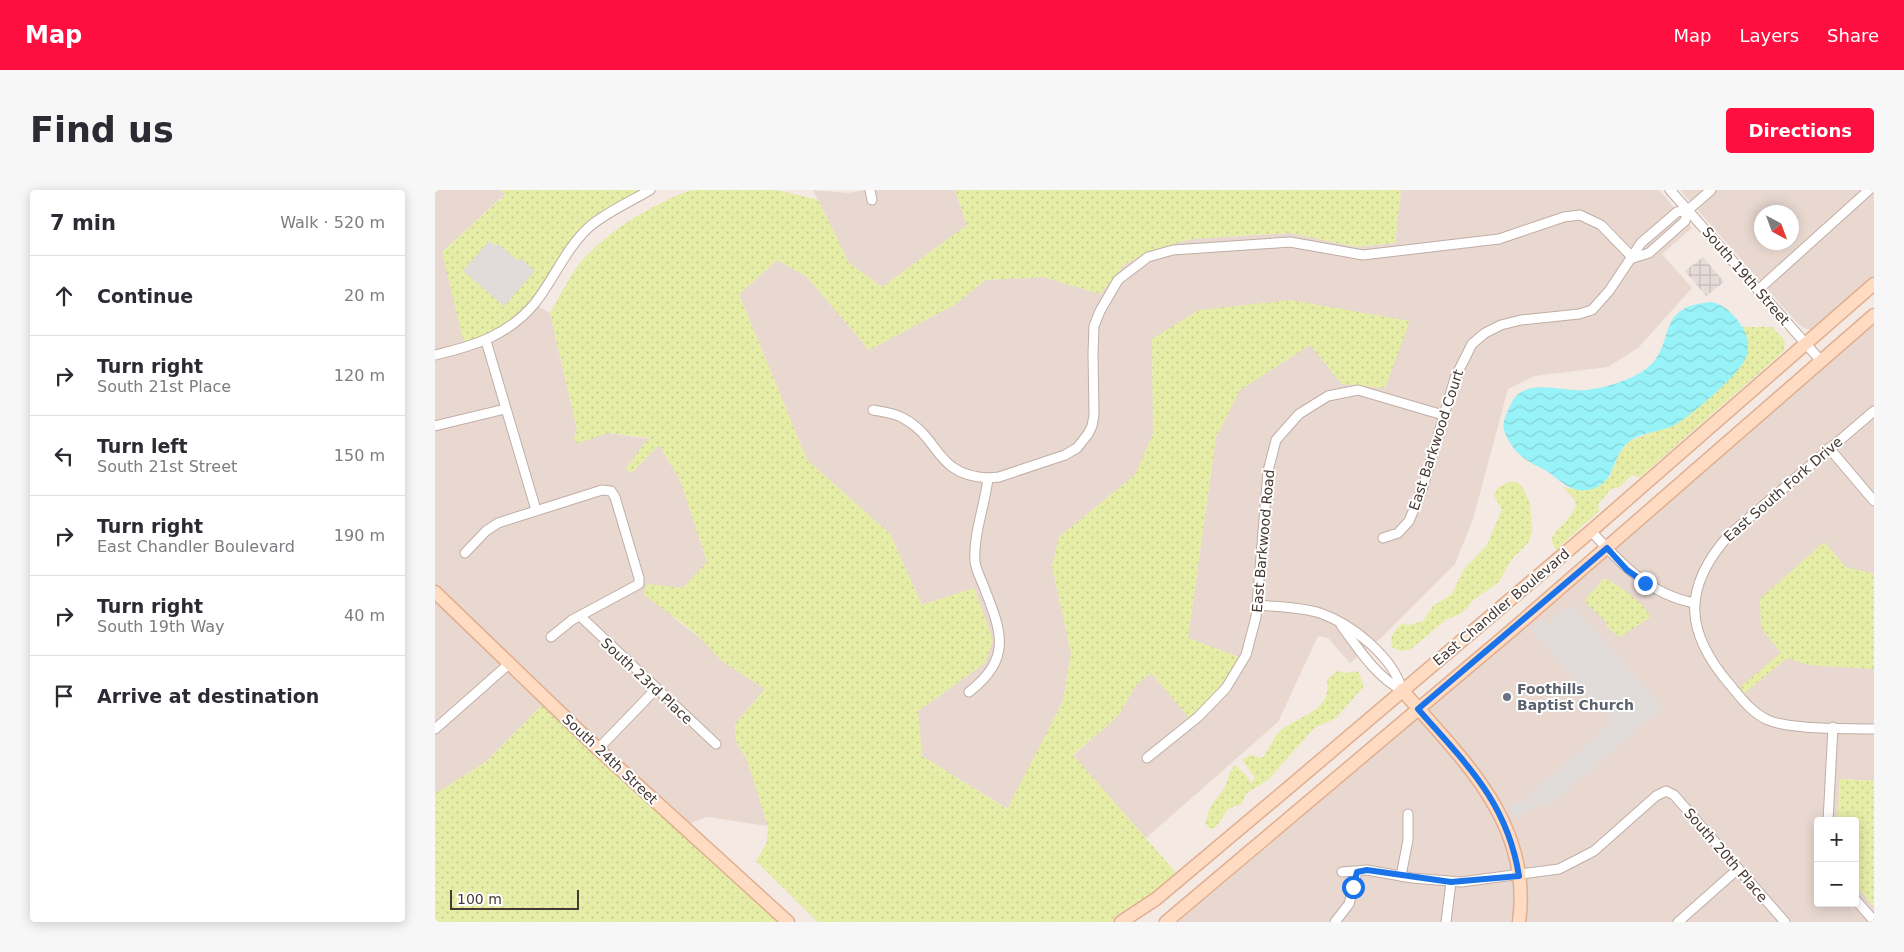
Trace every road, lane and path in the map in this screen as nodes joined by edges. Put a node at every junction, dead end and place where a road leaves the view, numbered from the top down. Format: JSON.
{"nodes":[{"id":1,"x":650,"y":190,"type":"edge"},
{"id":2,"x":870,"y":190,"type":"edge"},
{"id":3,"x":1670,"y":190,"type":"edge"},
{"id":4,"x":1711,"y":190,"type":"edge"},
{"id":5,"x":1869,"y":190,"type":"edge"},
{"id":6,"x":872,"y":200,"type":"dead end"},
{"id":7,"x":1688,"y":210,"type":"junction"},
{"id":8,"x":1633,"y":258,"type":"junction"},
{"id":9,"x":1874,"y":284,"type":"edge"},
{"id":10,"x":1758,"y":290,"type":"junction"},
{"id":11,"x":1874,"y":315,"type":"edge"},
{"id":12,"x":486,"y":341,"type":"junction"},
{"id":13,"x":1805,"y":343,"type":"junction"},
{"id":14,"x":435,"y":355,"type":"edge"},
{"id":15,"x":1821,"y":361,"type":"junction"},
{"id":16,"x":505,"y":408,"type":"junction"},
{"id":17,"x":873,"y":410,"type":"dead end"},
{"id":18,"x":1874,"y":411,"type":"edge"},
{"id":19,"x":1443,"y":415,"type":"junction"},
{"id":20,"x":435,"y":426,"type":"edge"},
{"id":21,"x":1829,"y":448,"type":"junction"},
{"id":22,"x":988,"y":478,"type":"junction"},
{"id":23,"x":1874,"y":501,"type":"edge"},
{"id":24,"x":536,"y":510,"type":"junction"},
{"id":25,"x":1591,"y":531,"type":"junction"},
{"id":26,"x":1383,"y":538,"type":"dead end"},
{"id":27,"x":1607,"y":548,"type":"junction"},
{"id":28,"x":465,"y":553,"type":"dead end"},
{"id":29,"x":435,"y":592,"type":"edge"},
{"id":30,"x":1695,"y":603,"type":"junction"},
{"id":31,"x":1258,"y":605,"type":"junction"},
{"id":32,"x":580,"y":616,"type":"junction"},
{"id":33,"x":551,"y":637,"type":"dead end"},
{"id":34,"x":510,"y":663,"type":"junction"},
{"id":35,"x":656,"y":689,"type":"junction"},
{"id":36,"x":1402,"y":690,"type":"junction"},
{"id":37,"x":969,"y":692,"type":"dead end"},
{"id":38,"x":1418,"y":709,"type":"junction"},
{"id":39,"x":1833,"y":727,"type":"junction"},
{"id":40,"x":435,"y":729,"type":"edge"},
{"id":41,"x":1874,"y":729,"type":"edge"},
{"id":42,"x":716,"y":744,"type":"dead end"},
{"id":43,"x":598,"y":749,"type":"junction"},
{"id":44,"x":1147,"y":758,"type":"dead end"},
{"id":45,"x":1408,"y":814,"type":"dead end"},
{"id":46,"x":1828,"y":817,"type":"edge"},
{"id":47,"x":1738,"y":869,"type":"junction"},
{"id":48,"x":1342,"y":872,"type":"dead end"},
{"id":49,"x":1357,"y":872,"type":"junction"},
{"id":50,"x":1401,"y":876,"type":"junction"},
{"id":51,"x":1519,"y":876,"type":"junction"},
{"id":52,"x":1451,"y":882,"type":"junction"},
{"id":53,"x":1859,"y":904,"type":"edge"},
{"id":54,"x":1874,"y":921,"type":"edge"},
{"id":55,"x":788,"y":922,"type":"edge"},
{"id":56,"x":1121,"y":922,"type":"edge"},
{"id":57,"x":1166,"y":922,"type":"edge"},
{"id":58,"x":1335,"y":922,"type":"edge"},
{"id":59,"x":1446,"y":922,"type":"edge"},
{"id":60,"x":1519,"y":922,"type":"edge"},
{"id":61,"x":1678,"y":922,"type":"edge"},
{"id":62,"x":1785,"y":922,"type":"edge"}],
"edges":[{"from":1,"to":12,"type":"street"},
{"from":2,"to":6,"type":"street"},
{"from":3,"to":7,"type":"street","name":"South 19th Street"},
{"from":4,"to":7,"type":"street","name":"East Barkwood Court"},
{"from":5,"to":10,"type":"street"},
{"from":7,"to":8,"type":"street","name":"East Barkwood Court"},
{"from":7,"to":10,"type":"street","name":"South 19th Street"},
{"from":8,"to":19,"type":"street","name":"East Barkwood Court"},
{"from":8,"to":22,"type":"street"},
{"from":9,"to":13,"type":"main road","name":"East Chandler Boulevard"},
{"from":10,"to":13,"type":"street","name":"South 19th Street"},
{"from":11,"to":15,"type":"main road","name":"East Chandler Boulevard"},
{"from":12,"to":14,"type":"street"},
{"from":12,"to":16,"type":"street"},
{"from":13,"to":15,"type":"street","name":"South 19th Street"},
{"from":13,"to":25,"type":"main road","name":"East Chandler Boulevard"},
{"from":15,"to":27,"type":"main road","name":"East Chandler Boulevard"},
{"from":16,"to":20,"type":"street"},
{"from":16,"to":24,"type":"street"},
{"from":17,"to":22,"type":"street"},
{"from":18,"to":21,"type":"street","name":"East South Fork Drive"},
{"from":19,"to":26,"type":"street","name":"East Barkwood Court"},
{"from":19,"to":31,"type":"street","name":"East Barkwood Road"},
{"from":21,"to":23,"type":"street"},
{"from":21,"to":30,"type":"street","name":"East South Fork Drive"},
{"from":22,"to":37,"type":"street"},
{"from":24,"to":28,"type":"street"},
{"from":24,"to":32,"type":"street"},
{"from":25,"to":27,"type":"street"},
{"from":25,"to":36,"type":"main road","name":"East Chandler Boulevard"},
{"from":27,"to":30,"type":"street"},
{"from":27,"to":38,"type":"main road","name":"East Chandler Boulevard"},
{"from":29,"to":34,"type":"main road","name":"South 24th Street"},
{"from":30,"to":39,"type":"street","name":"East South Fork Drive"},
{"from":31,"to":36,"type":"street"},
{"from":31,"to":44,"type":"street","name":"East Barkwood Road"},
{"from":32,"to":33,"type":"street"},
{"from":32,"to":35,"type":"street","name":"South 23rd Place"},
{"from":34,"to":40,"type":"street"},
{"from":34,"to":43,"type":"main road","name":"South 24th Street"},
{"from":35,"to":42,"type":"street","name":"South 23rd Place"},
{"from":35,"to":43,"type":"street"},
{"from":36,"to":38,"type":"main road"},
{"from":36,"to":56,"type":"main road","name":"East Chandler Boulevard"},
{"from":38,"to":51,"type":"main road"},
{"from":38,"to":57,"type":"main road","name":"East Chandler Boulevard"},
{"from":39,"to":41,"type":"street","name":"East South Fork Drive"},
{"from":39,"to":46,"type":"street"},
{"from":43,"to":55,"type":"main road","name":"South 24th Street"},
{"from":45,"to":50,"type":"street"},
{"from":47,"to":51,"type":"street","name":"South 20th Place"},
{"from":47,"to":61,"type":"street"},
{"from":47,"to":62,"type":"street","name":"South 20th Place"},
{"from":48,"to":49,"type":"street"},
{"from":49,"to":50,"type":"street"},
{"from":49,"to":58,"type":"street"},
{"from":50,"to":52,"type":"street"},
{"from":51,"to":52,"type":"street"},
{"from":51,"to":60,"type":"main road"},
{"from":52,"to":59,"type":"street"},
{"from":53,"to":54,"type":"street"}]}
